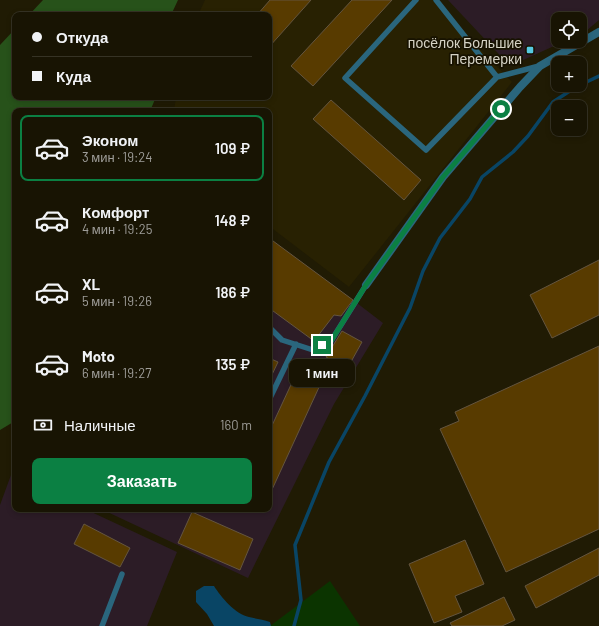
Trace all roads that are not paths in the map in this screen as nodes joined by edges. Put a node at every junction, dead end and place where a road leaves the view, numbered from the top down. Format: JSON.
{"nodes":[{"id":1,"x":416,"y":0,"type":"edge"},
{"id":2,"x":436,"y":0,"type":"edge"},
{"id":3,"x":599,"y":32,"type":"edge"},
{"id":4,"x":540,"y":66,"type":"junction"},
{"id":5,"x":497,"y":77,"type":"junction"},
{"id":6,"x":366,"y":285,"type":"joint"},
{"id":7,"x":272,"y":330,"type":"edge"},
{"id":8,"x":272,"y":336,"type":"edge"},
{"id":9,"x":278,"y":336,"type":"junction"},
{"id":10,"x":296,"y":344,"type":"junction"},
{"id":11,"x":272,"y":394,"type":"edge"},
{"id":12,"x":122,"y":574,"type":"dead end"},
{"id":13,"x":102,"y":626,"type":"edge"}],
"edges":[{"from":1,"to":5,"type":"lane"},
{"from":2,"to":5,"type":"lane"},
{"from":3,"to":4,"type":"street"},
{"from":4,"to":5,"type":"lane"},
{"from":4,"to":6,"type":"street"},
{"from":6,"to":10,"type":"lane"},
{"from":7,"to":9,"type":"lane"},
{"from":8,"to":9,"type":"lane"},
{"from":9,"to":10,"type":"lane"},
{"from":10,"to":11,"type":"lane"},
{"from":12,"to":13,"type":"lane"}]}
